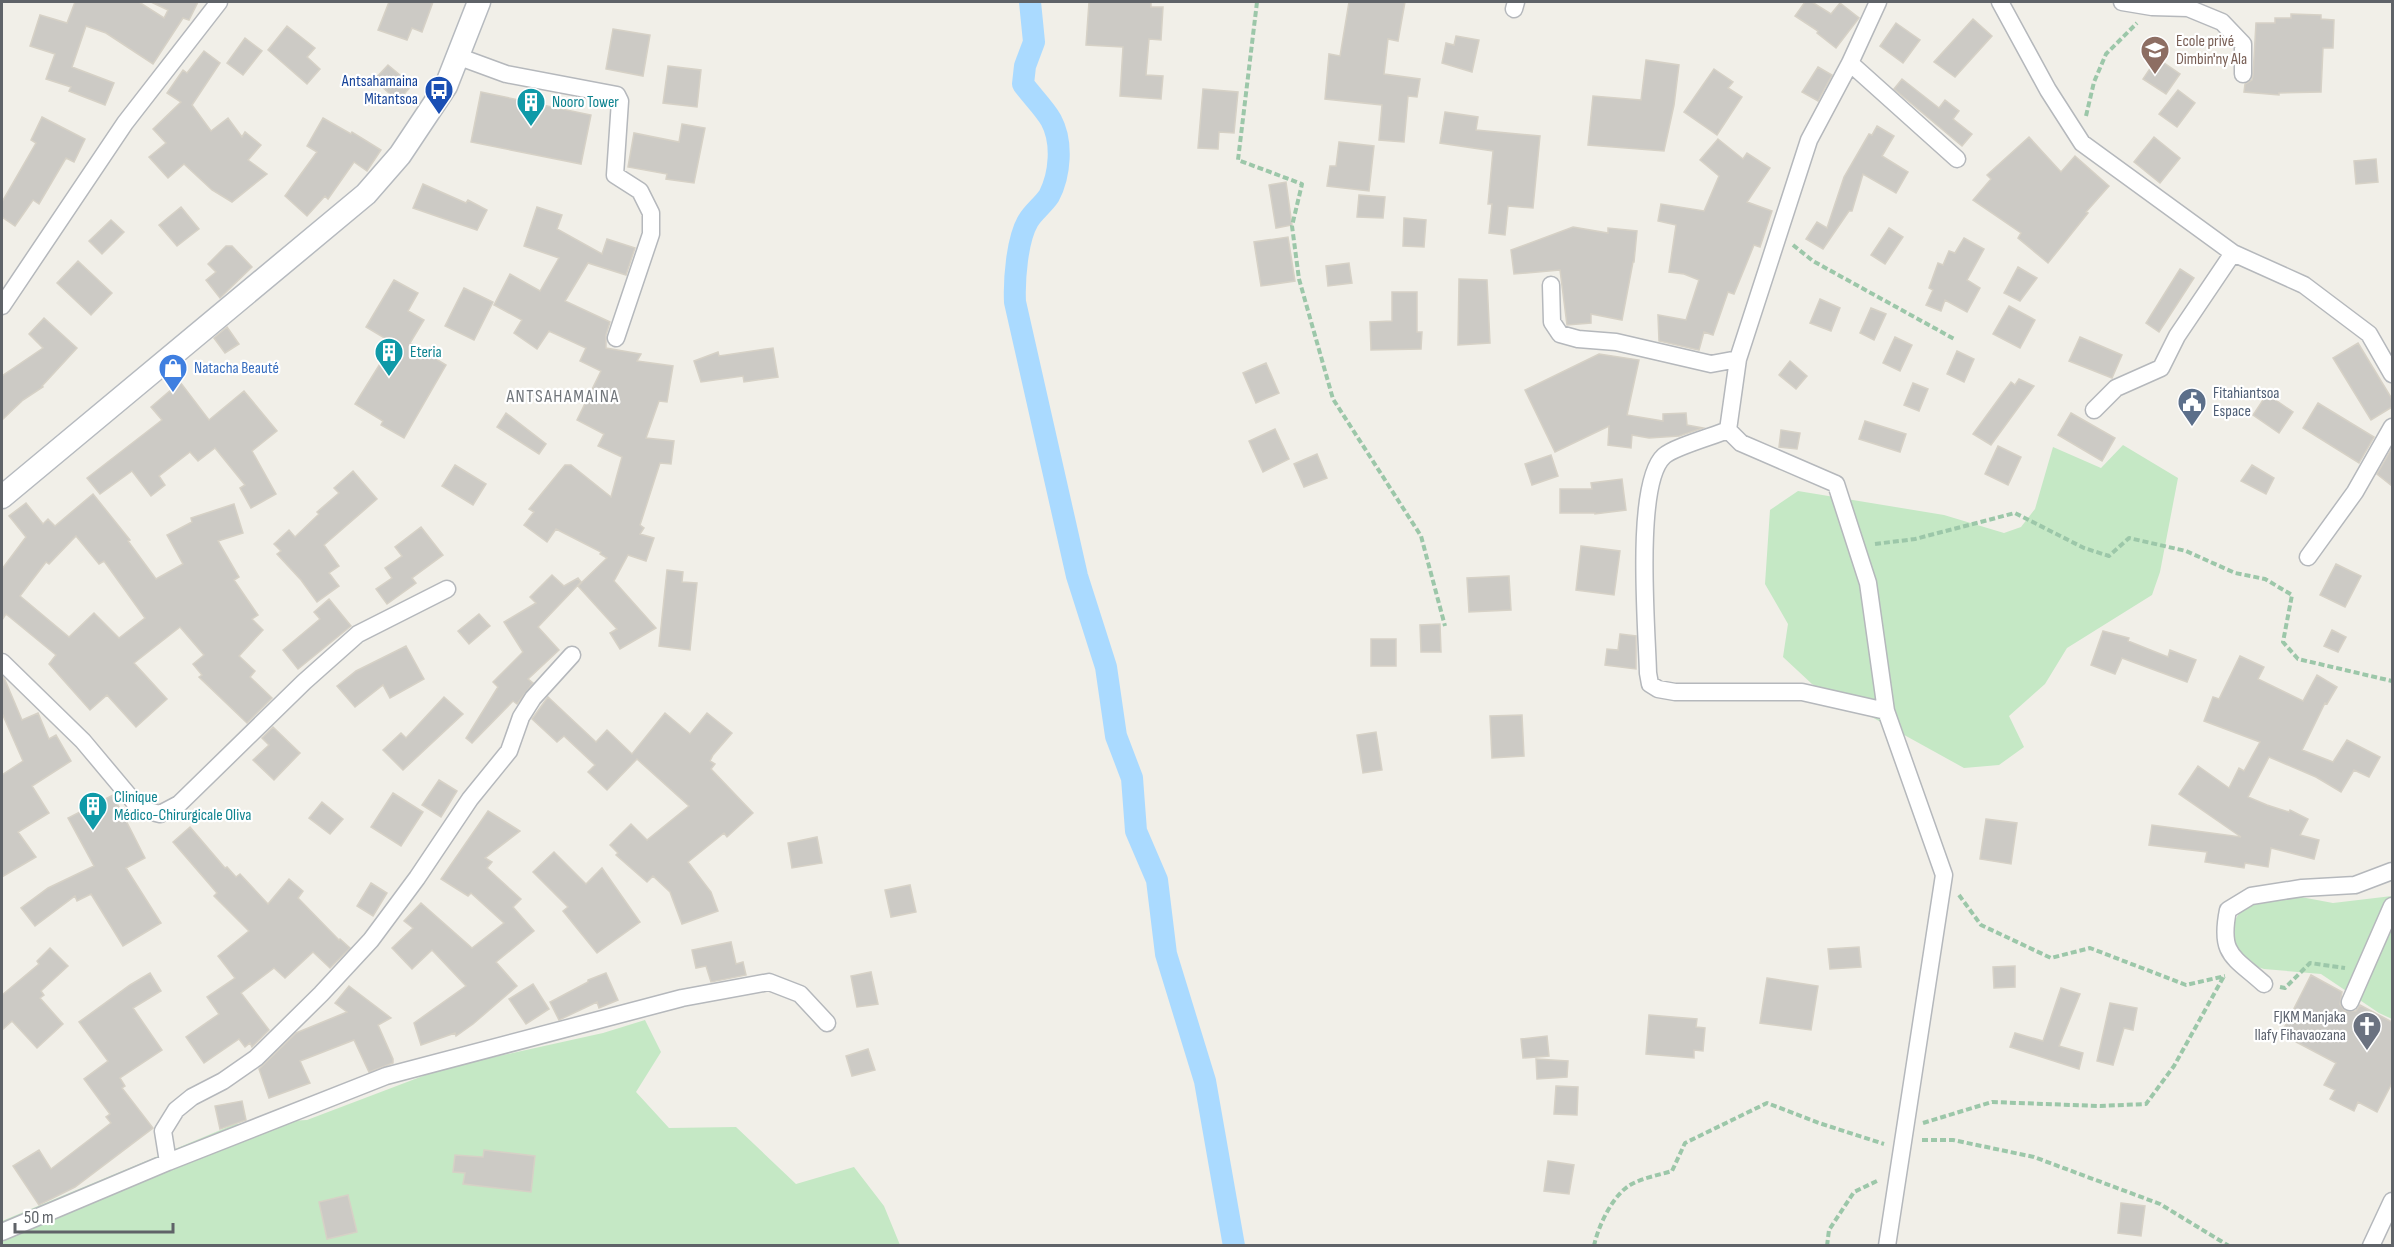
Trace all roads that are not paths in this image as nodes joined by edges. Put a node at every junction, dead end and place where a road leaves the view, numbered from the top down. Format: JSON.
{"nodes":[{"id":1,"x":219,"y":2,"type":"edge"},
{"id":2,"x":479,"y":2,"type":"edge"},
{"id":3,"x":1878,"y":2,"type":"edge"},
{"id":4,"x":2000,"y":2,"type":"edge"},
{"id":5,"x":2122,"y":2,"type":"edge"},
{"id":6,"x":457,"y":57,"type":"junction"},
{"id":7,"x":1850,"y":63,"type":"junction"},
{"id":8,"x":2242,"y":74,"type":"dead end"},
{"id":9,"x":1957,"y":159,"type":"dead end"},
{"id":10,"x":2233,"y":253,"type":"junction"},
{"id":11,"x":1551,"y":285,"type":"dead end"},
{"id":12,"x":2,"y":306,"type":"edge"},
{"id":13,"x":616,"y":338,"type":"dead end"},
{"id":14,"x":1738,"y":359,"type":"junction"},
{"id":15,"x":2391,"y":366,"type":"edge"},
{"id":16,"x":2094,"y":410,"type":"dead end"},
{"id":17,"x":2392,"y":427,"type":"edge"},
{"id":18,"x":1728,"y":430,"type":"junction"},
{"id":19,"x":2,"y":497,"type":"edge"},
{"id":20,"x":2308,"y":557,"type":"dead end"},
{"id":21,"x":447,"y":589,"type":"dead end"},
{"id":22,"x":572,"y":655,"type":"dead end"},
{"id":23,"x":2,"y":662,"type":"edge"},
{"id":24,"x":1887,"y":711,"type":"junction"},
{"id":25,"x":2392,"y":871,"type":"edge"},
{"id":26,"x":2392,"y":906,"type":"edge"},
{"id":27,"x":2264,"y":984,"type":"road end"},
{"id":28,"x":2350,"y":1002,"type":"dead end"},
{"id":29,"x":827,"y":1023,"type":"dead end"},
{"id":30,"x":168,"y":1162,"type":"junction"},
{"id":31,"x":2392,"y":1201,"type":"edge"},
{"id":32,"x":2,"y":1232,"type":"edge"},
{"id":33,"x":1891,"y":1241,"type":"edge"},
{"id":34,"x":2371,"y":1245,"type":"edge"}],
"edges":[{"from":1,"to":12,"type":"street"},
{"from":2,"to":6,"type":"main road"},
{"from":3,"to":7,"type":"street"},
{"from":4,"to":10,"type":"street"},
{"from":5,"to":8,"type":"street"},
{"from":6,"to":13,"type":"street"},
{"from":6,"to":19,"type":"main road"},
{"from":7,"to":9,"type":"street"},
{"from":7,"to":14,"type":"street"},
{"from":10,"to":15,"type":"street"},
{"from":10,"to":16,"type":"street"},
{"from":11,"to":14,"type":"street"},
{"from":14,"to":18,"type":"street"},
{"from":17,"to":20,"type":"street"},
{"from":18,"to":24,"type":"street"},
{"from":18,"to":24,"type":"street"},
{"from":21,"to":23,"type":"street"},
{"from":22,"to":30,"type":"street"},
{"from":24,"to":33,"type":"street"},
{"from":25,"to":27,"type":"street"},
{"from":26,"to":28,"type":"street"},
{"from":29,"to":30,"type":"street"},
{"from":30,"to":32,"type":"street"},
{"from":31,"to":34,"type":"street"}]}
